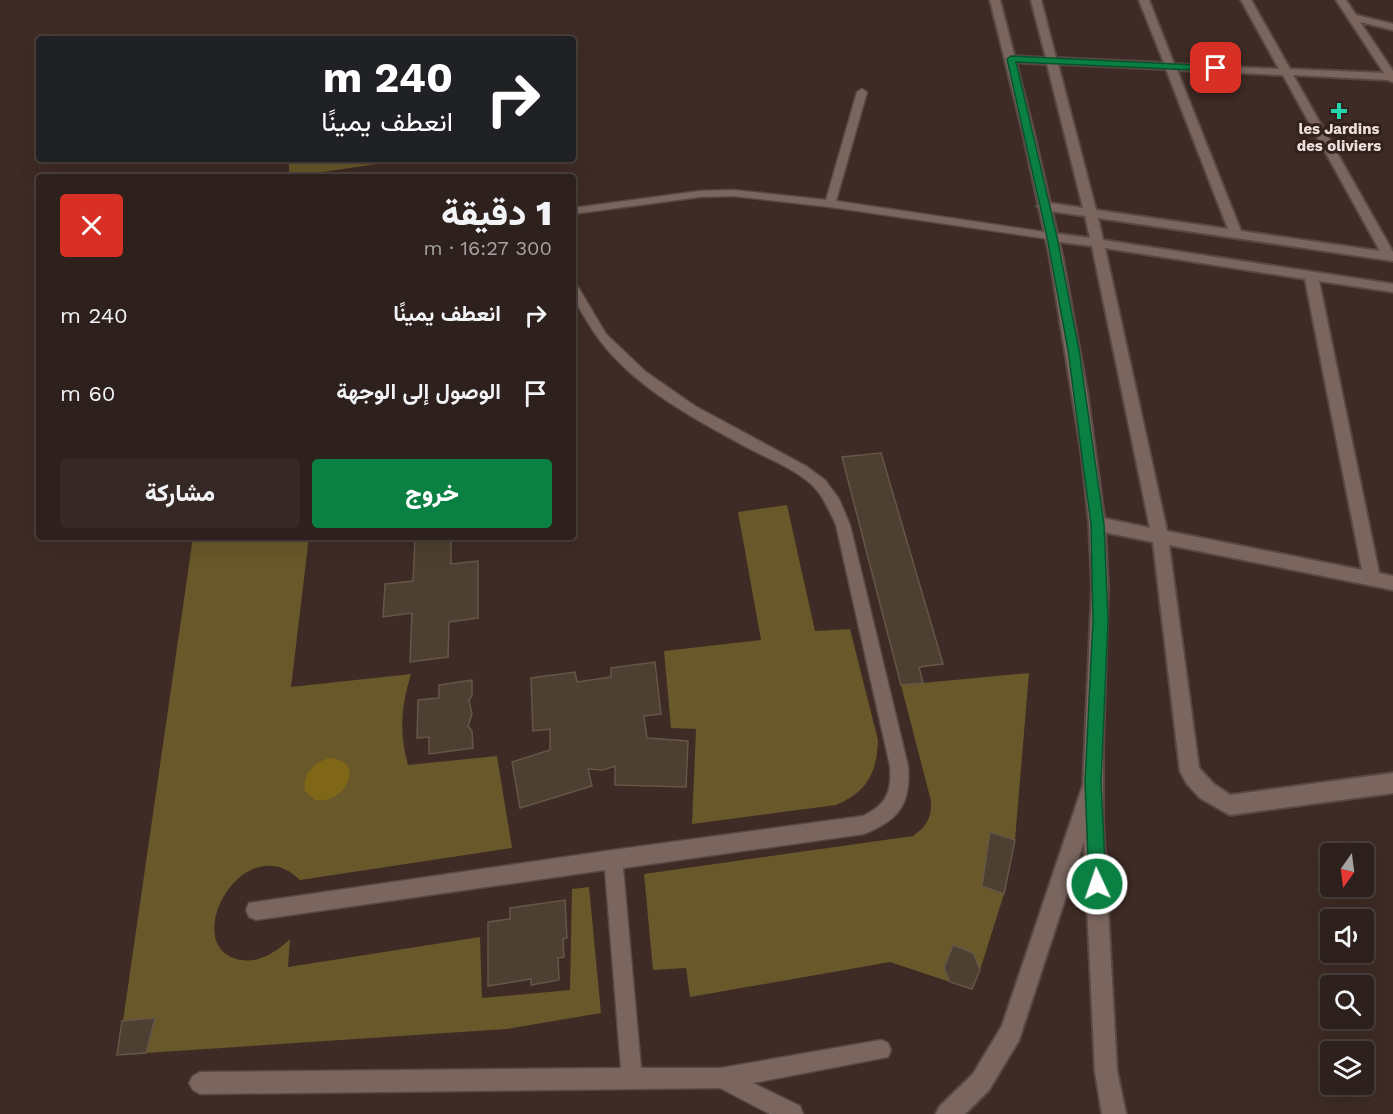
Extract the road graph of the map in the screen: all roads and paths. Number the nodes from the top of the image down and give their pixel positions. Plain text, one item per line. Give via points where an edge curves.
1 (995, 0) edge
2 (1036, 0) edge
3 (1144, 0) edge
4 (1246, 0) edge
5 (1341, 0) edge
6 (1352, 17) junction
7 (1393, 27) edge
8 (1011, 59) junction
9 (1050, 60) junction
10 (1170, 66) junction
11 (1285, 72) junction
12 (1393, 78) edge
13 (862, 92) dead end
14 (830, 204) junction
15 (1044, 206) junction
16 (576, 211) edge
17 (1089, 211) junction
18 (1236, 234) junction
19 (1052, 237) junction
20 (1098, 243) junction
21 (1391, 256) edge
22 (1311, 275) junction
23 (1393, 288) edge
24 (576, 293) edge
25 (1098, 524) junction
26 (1160, 536) junction
27 (1372, 578) junction
28 (1393, 583) edge
29 (1093, 782) junction
30 (1393, 783) edge
31 (613, 859) junction
32 (256, 910) dead end
33 (881, 1050) dead end
34 (721, 1077) junction
35 (632, 1080) junction
36 (200, 1083) dead end
37 (792, 1114) edge
38 (948, 1114) edge
39 (1114, 1114) edge

1 - 8 street
2 - 9 street
3 - 10 street
4 - 11 street
5 - 6 street
6 - 7 street
6 - 12 street
8 - 9 street
8 - 15 street
9 - 10 street
9 - 17 street
10 - 11 street
10 - 18 street
11 - 12 street
11 - 21 street
13 - 14 lane
14 - 16 lane via 722,193
14 - 19 lane
15 - 17 street
15 - 19 street
17 - 18 street
17 - 20 street
18 - 21 street
19 - 20 street
19 - 25 street via 1074,350
20 - 22 street
20 - 26 street
22 - 23 street
22 - 27 street
24 - 31 lane via 602,337 641,375 690,410 801,470 820,484 834,503 846,536 901,786 895,803 882,818 864,825
25 - 26 street
25 - 29 street via 1101,620
26 - 27 street
26 - 30 street via 1190,771 1200,786 1230,805
27 - 28 street
29 - 38 street via 1011,1032 981,1082
29 - 39 street via 1106,1071
31 - 32 lane
31 - 35 lane
33 - 34 lane
34 - 35 lane
34 - 37 lane
35 - 36 lane

